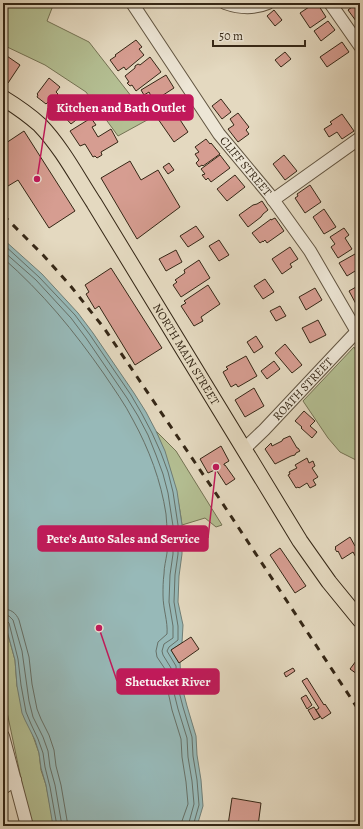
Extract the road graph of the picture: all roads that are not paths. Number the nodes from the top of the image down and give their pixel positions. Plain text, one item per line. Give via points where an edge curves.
1 (132, 3) edge
2 (225, 3) edge
3 (268, 3) edge
4 (330, 3) edge
5 (358, 39) edge
6 (3, 98) edge
7 (360, 138) edge
8 (273, 200) junction
9 (359, 332) edge
10 (244, 449) junction
11 (360, 620) edge
12 (3, 736) edge
13 (15, 780) junction
14 (3, 788) edge
15 (27, 826) edge

1 - 8 street, CLIFF STREET via 219,134
2 - 3 street via 244,7
4 - 5 street
6 - 10 main road, NORTH MAIN STREET via 34,120 50,136 64,156
7 - 8 street
8 - 9 street, CLIFF STREET via 314,256
9 - 10 street, ROATH STREET
10 - 11 main road, NORTH MAIN STREET via 308,553
12 - 13 street
13 - 14 street
13 - 15 street

